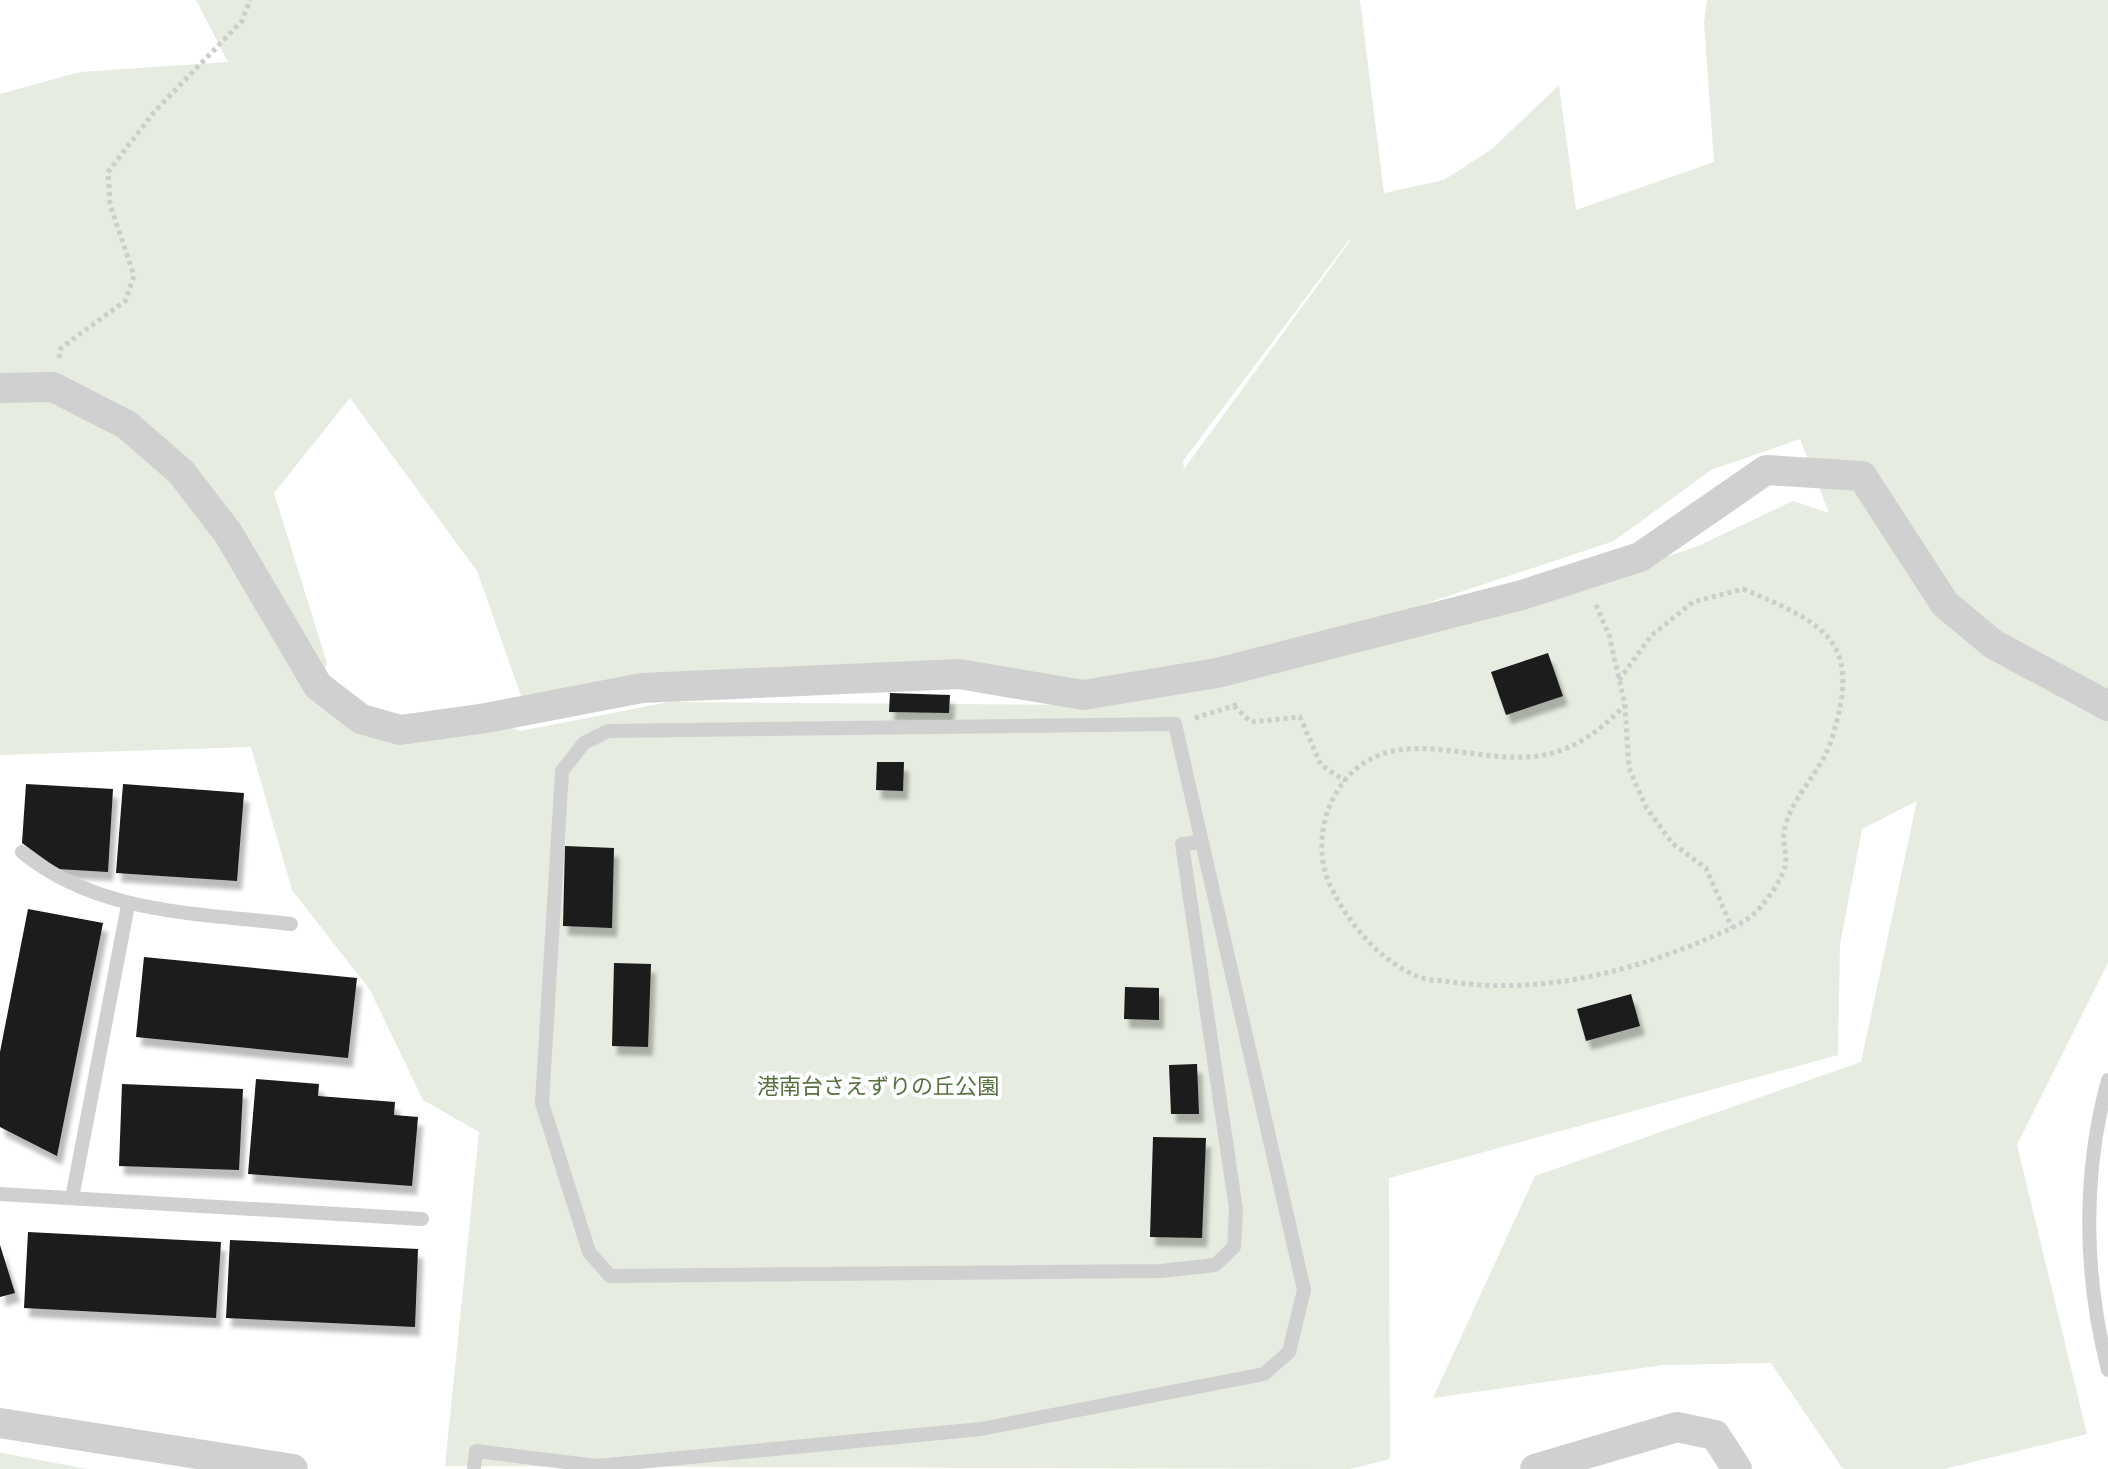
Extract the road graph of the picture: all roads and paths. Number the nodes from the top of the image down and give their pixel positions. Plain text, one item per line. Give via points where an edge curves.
1 (250, 0) edge
2 (61, 348) dead end
3 (0, 388) edge
4 (1593, 598) dead end
5 (1619, 680) junction
6 (1249, 701) dead end
7 (1625, 705) junction
8 (1234, 706) junction
9 (2108, 706) edge
10 (1175, 724) junction
11 (1345, 781) junction
12 (1202, 842) junction
13 (22, 852) dead end
14 (128, 905) junction
15 (291, 924) dead end
16 (1732, 928) junction
17 (2108, 1080) edge
18 (0, 1194) edge
19 (72, 1198) junction
20 (422, 1219) dead end
21 (2108, 1370) edge
22 (0, 1423) edge
23 (293, 1469) edge
24 (474, 1469) edge
25 (1535, 1469) edge
26 (1737, 1469) edge

1 - 2 path via 242,21 154,112 108,172 110,204 134,276 125,301
3 - 9 street via 53,387 127,425 181,472 228,533 318,686 361,719 400,730 642,688 959,674 1083,695 1243,669 1522,595 1640,557 1766,470 1862,476 1945,604 1993,644
4 - 5 path via 1609,635
5 - 7 path
5 - 16 path via 1652,635 1693,602 1743,589 1821,626 1843,664 1844,702 1827,755 1784,829 1785,868 1758,910
6 - 8 path
7 - 11 path via 1591,738 1544,755 1383,750
7 - 16 path via 1629,768 1646,807 1672,843 1706,868
8 - 10 path
8 - 11 path via 1251,722 1300,717 1321,765
10 - 12 lane
10 - 12 lane via 608,731 584,743 562,771 542,1103 589,1252 610,1276 1161,1271 1215,1265 1234,1247 1236,1209 1182,844
11 - 16 path via 1322,826 1322,868 1345,916 1376,949 1419,977 1496,988 1557,983 1614,971
12 - 24 lane via 1304,1290 1289,1352 1264,1374 981,1429 597,1466 476,1451
13 - 14 lane via 50,875
14 - 15 lane
14 - 19 lane
17 - 21 lane via 2092,1161 2088,1256
18 - 19 lane
19 - 20 lane
22 - 23 street
25 - 26 street via 1677,1427 1715,1435

